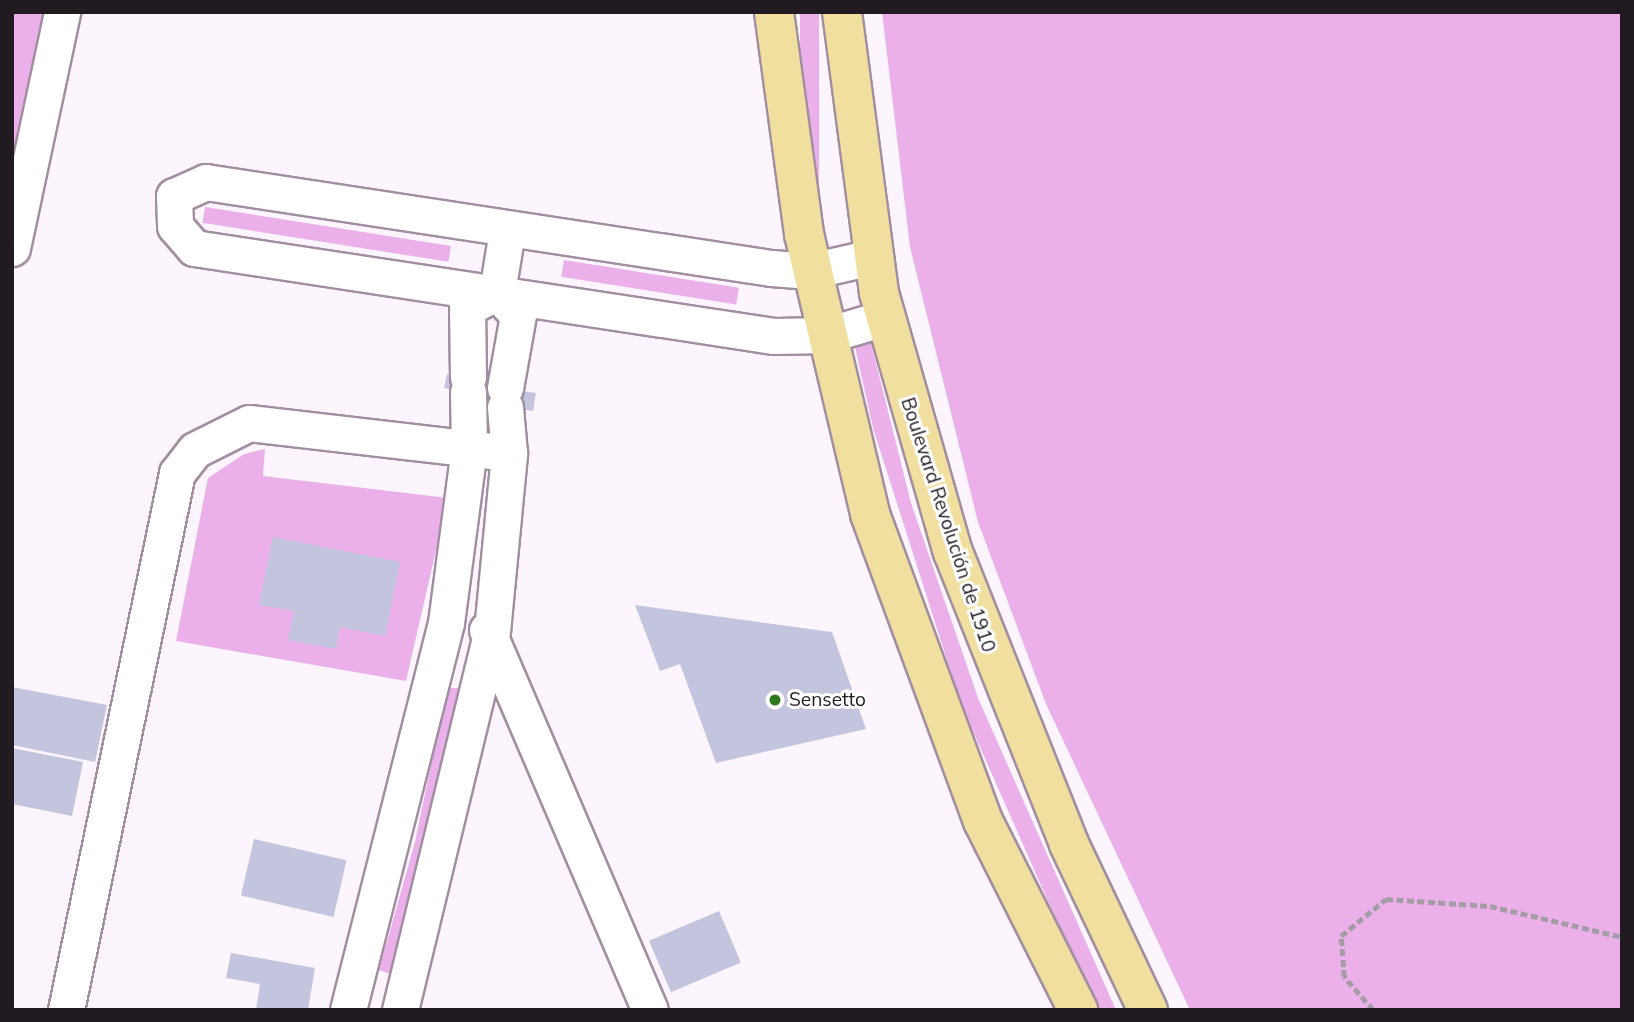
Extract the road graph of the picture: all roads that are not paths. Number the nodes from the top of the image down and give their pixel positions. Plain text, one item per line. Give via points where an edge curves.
1 (62, 12) edge
2 (774, 12) edge
3 (842, 12) edge
4 (508, 230) junction
5 (12, 248) edge
6 (872, 257) junction
7 (811, 271) junction
8 (497, 292) junction
9 (884, 318) junction
10 (827, 335) junction
11 (469, 449) junction
12 (509, 453) junction
13 (446, 623) junction
14 (492, 631) junction
15 (357, 1008) edge
16 (66, 1010) edge
17 (400, 1010) edge
18 (650, 1010) edge
19 (1078, 1010) edge
20 (1148, 1010) edge

1 - 5 street
2 - 7 main road
3 - 6 main road, Boulevard Revolución de 1910
4 - 7 street
4 - 8 street
4 - 8 street via 206,182 174,196 175,226 194,248
6 - 7 street
6 - 9 main road, Boulevard Revolución de 1910
7 - 10 main road
8 - 10 street via 774,336
8 - 11 street via 467,308
8 - 12 street via 518,315 505,397
9 - 10 street
9 - 20 main road, Boulevard Revolución de 1910 via 985,647
10 - 19 main road via 870,514 915,650 983,821
11 - 12 street
11 - 13 street
11 - 16 street via 249,422 218,433 177,474
12 - 14 street
13 - 14 street
13 - 15 street
14 - 17 street
14 - 18 street

